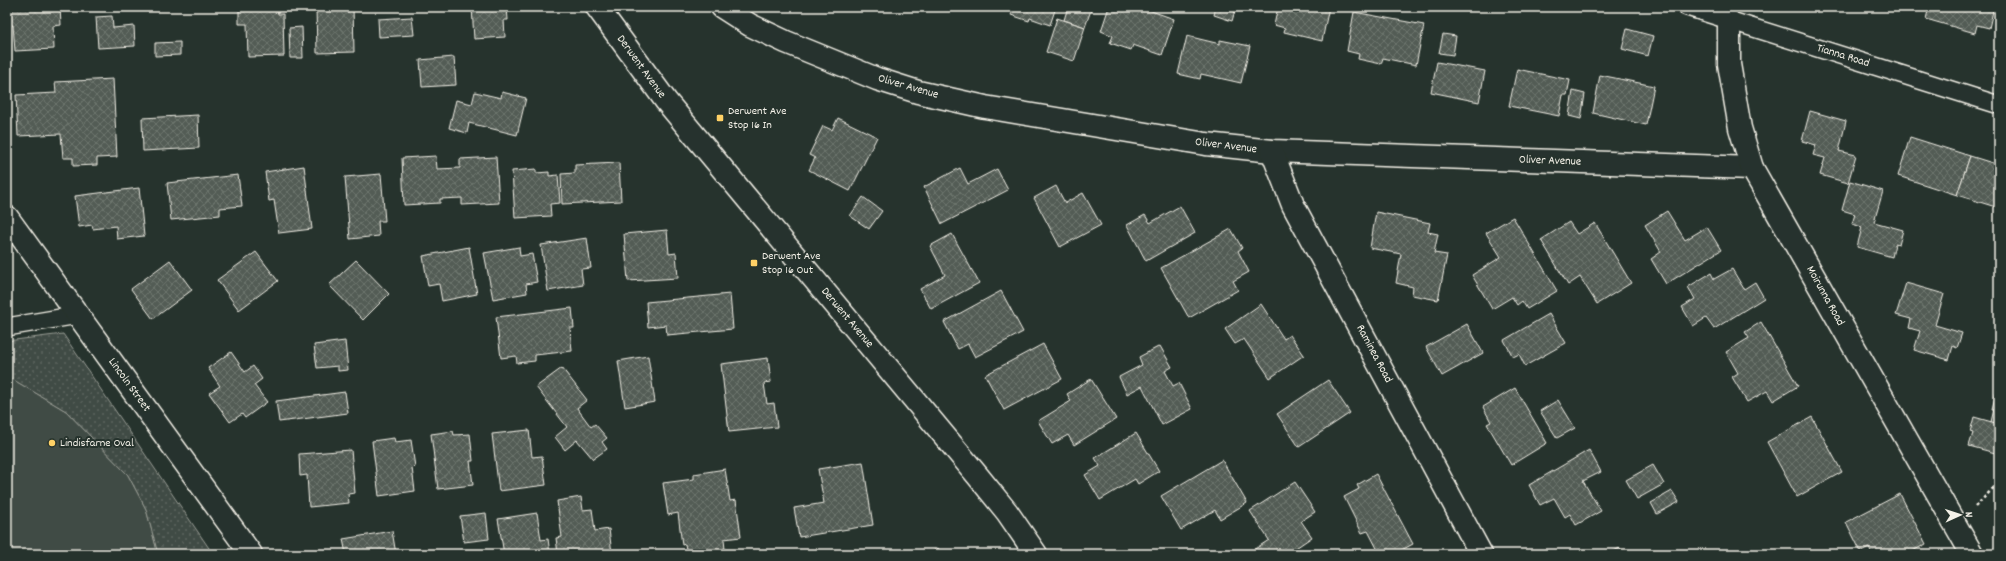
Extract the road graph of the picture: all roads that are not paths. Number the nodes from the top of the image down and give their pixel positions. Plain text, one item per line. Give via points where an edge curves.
1 (597, 7) edge
2 (722, 7) edge
3 (1687, 7) edge
4 (1729, 21) junction
5 (1999, 105) edge
6 (1272, 151) junction
7 (1752, 168) junction
8 (7, 217) edge
9 (78, 315) junction
10 (7, 327) edge
11 (1962, 545) edge
12 (251, 554) edge
13 (1036, 554) edge
14 (1481, 554) edge

1 - 13 street, Derwent Avenue via 666,101 977,475
2 - 6 street, Oliver Avenue via 750,25 786,42 918,92 985,107 1206,144
3 - 4 lane, Tianna Road
4 - 5 lane, Tianna Road
4 - 7 street, Moirunna Road via 1729,64 1740,128
6 - 7 street, Oliver Avenue
6 - 14 street, Raminea Road via 1293,205
7 - 11 street, Moirunna Road
8 - 9 street, Lincoln Street
9 - 10 lane
9 - 12 street, Lincoln Street

